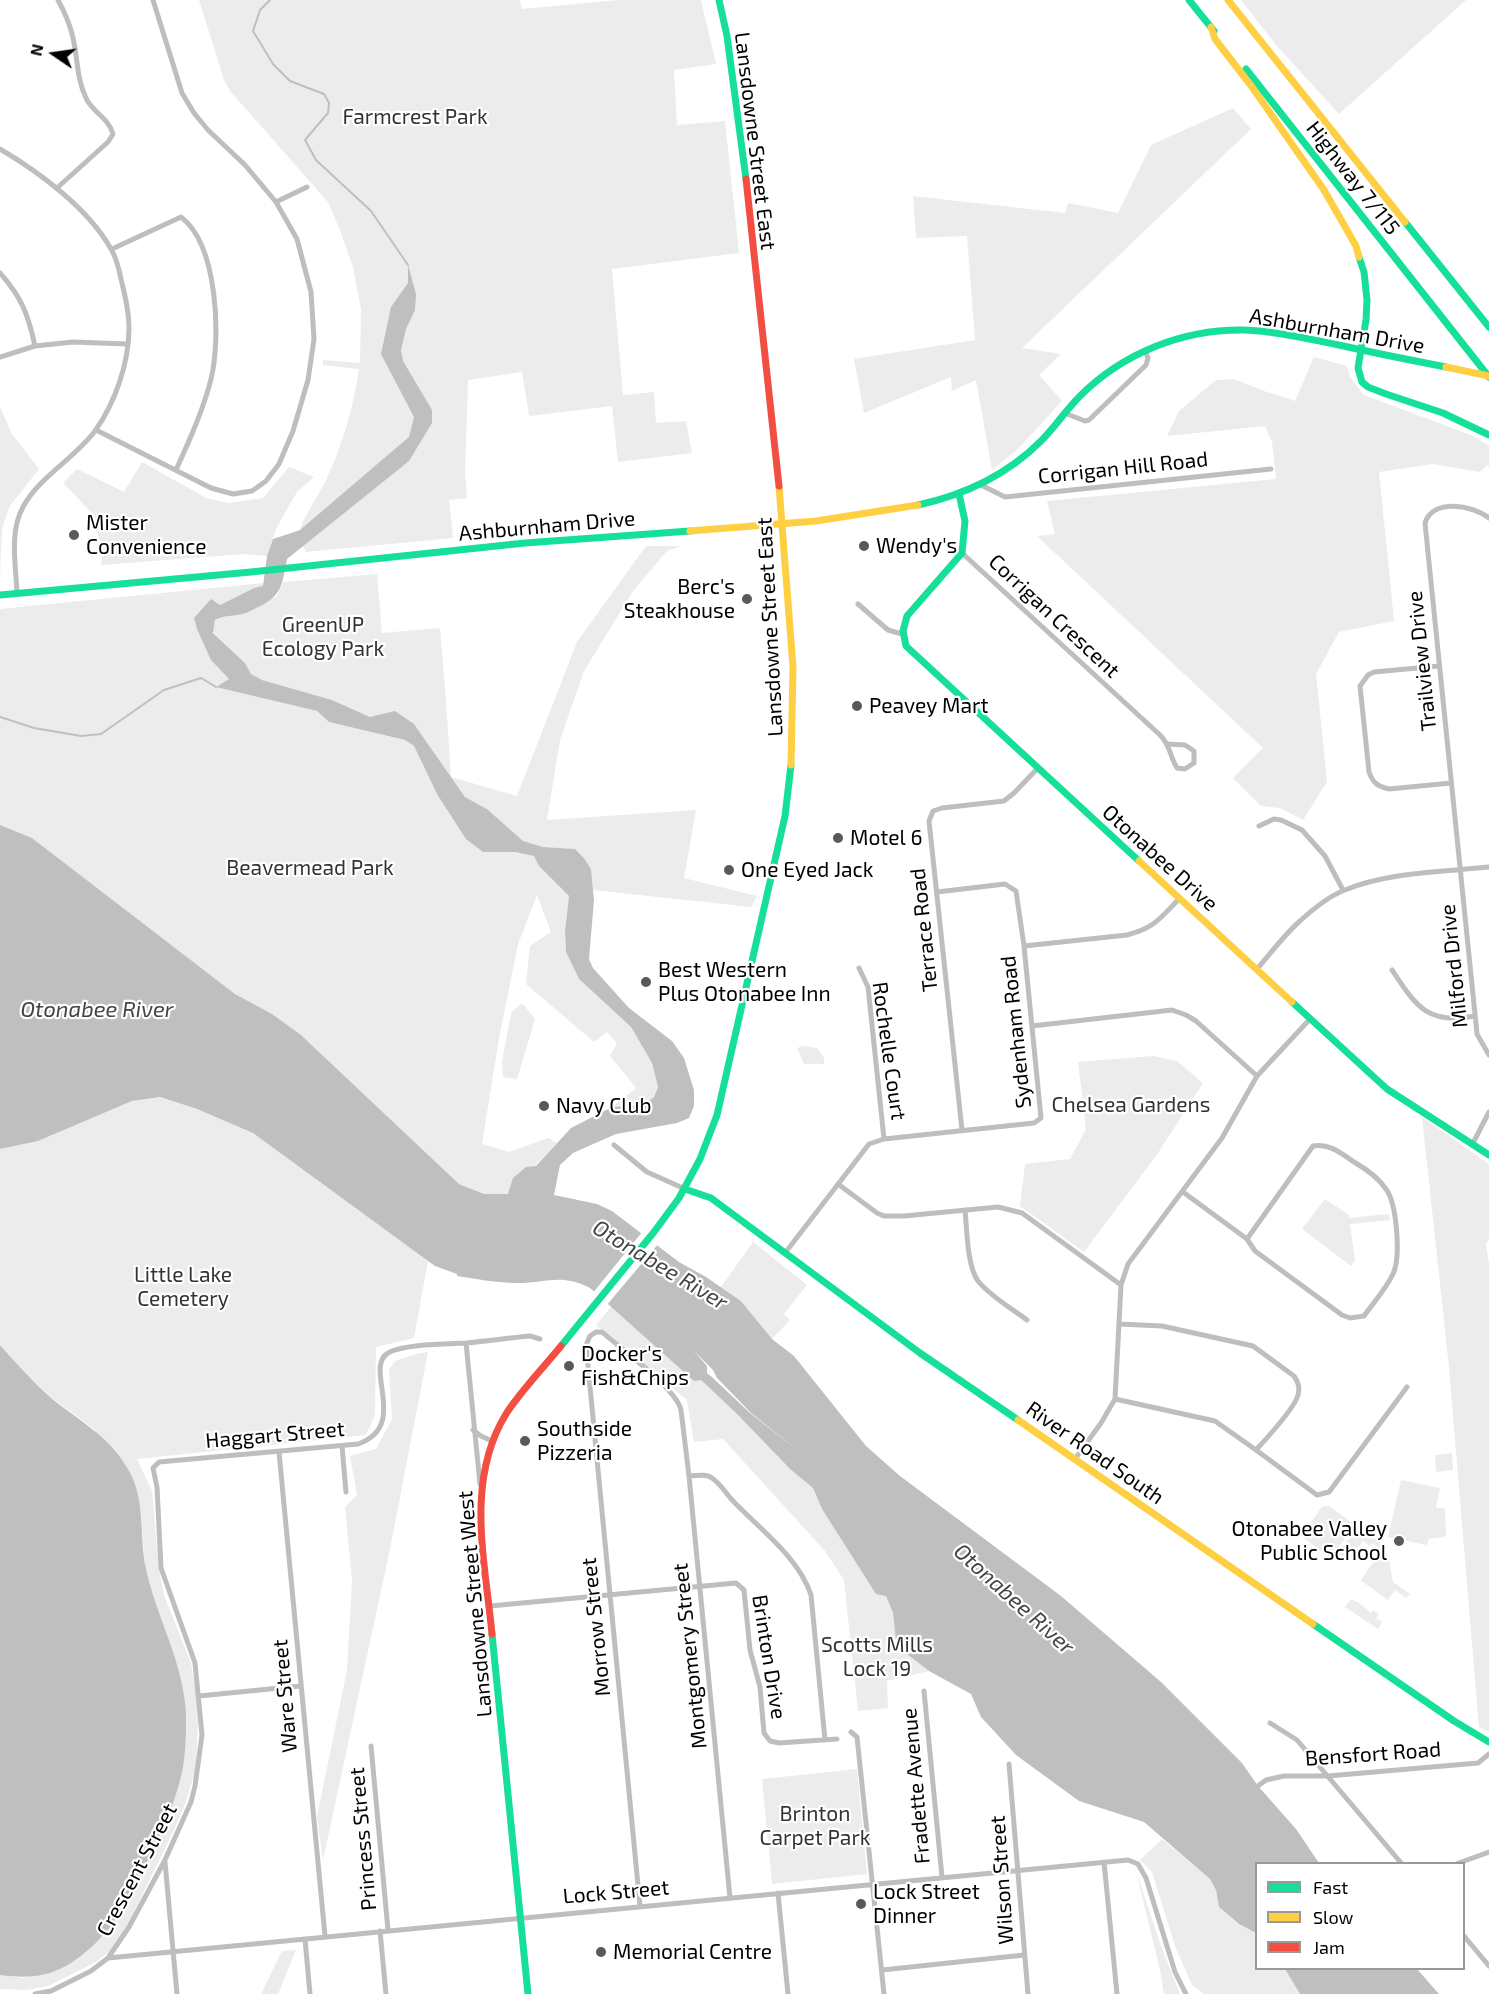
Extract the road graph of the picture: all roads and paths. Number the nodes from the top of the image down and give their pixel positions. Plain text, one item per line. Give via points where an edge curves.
1 (58, 0) edge
2 (153, 0) edge
3 (719, 0) edge
4 (1189, 0) edge
5 (1228, 0) edge
6 (1255, 85) junction
7 (0, 149) edge
8 (307, 187) dead end
9 (57, 188) junction
10 (276, 202) junction
11 (111, 249) junction
12 (0, 273) edge
13 (1489, 327) edge
14 (127, 344) junction
15 (35, 346) junction
16 (1360, 350) junction
17 (1145, 351) junction
18 (0, 357) edge
19 (1489, 377) edge
20 (1066, 414) junction
21 (96, 430) junction
22 (1489, 435) edge
23 (1271, 469) dead end
24 (176, 470) junction
25 (981, 485) junction
26 (958, 494) junction
27 (1489, 518) edge
28 (782, 525) junction
29 (962, 553) junction
30 (16, 593) junction
31 (0, 595) edge
32 (858, 604) dead end
33 (902, 634) junction
34 (1439, 666) junction
35 (1168, 744) junction
36 (1038, 768) junction
37 (1451, 783) junction
38 (1259, 826) dead end
39 (1489, 867) edge
40 (1461, 870) junction
41 (1343, 891) junction
42 (937, 892) junction
43 (1180, 898) junction
44 (1024, 946) junction
45 (859, 968) dead end
46 (1257, 969) junction
47 (1392, 969) dead end
48 (1475, 1016) junction
49 (1310, 1019) junction
50 (1032, 1026) junction
51 (1489, 1055) edge
52 (1257, 1077) junction
53 (1489, 1112) edge
54 (962, 1130) junction
55 (884, 1139) junction
56 (614, 1145) dead end
57 (1472, 1145) junction
58 (1489, 1155) edge
59 (838, 1184) junction
60 (685, 1189) junction
61 (1183, 1192) junction
62 (965, 1210) junction
63 (654, 1232) joint
64 (1247, 1239) junction
65 (785, 1253) junction
66 (1121, 1285) junction
67 (1027, 1320) dead end
68 (1119, 1324) junction
69 (540, 1339) dead end
70 (466, 1343) junction
71 (586, 1345) joint
72 (1407, 1387) dead end
73 (1115, 1399) junction
74 (473, 1430) junction
75 (492, 1441) junction
76 (342, 1446) junction
77 (1256, 1450) junction
78 (279, 1452) junction
79 (1075, 1459) junction
80 (153, 1468) joint
81 (689, 1476) junction
82 (480, 1487) junction
83 (346, 1492) dead end
84 (700, 1585) junction
85 (609, 1594) junction
86 (490, 1606) junction
87 (300, 1686) junction
88 (924, 1691) dead end
89 (199, 1696) junction
90 (1270, 1724) dead end
91 (851, 1731) dead end
92 (837, 1739) dead end
93 (825, 1740) junction
94 (1489, 1742) edge
95 (371, 1746) dead end
96 (1489, 1754) edge
97 (1009, 1764) dead end
98 (1328, 1776) junction
99 (1258, 1786) dead end
100 (1489, 1852) edge
101 (165, 1860) junction
102 (1104, 1862) junction
103 (1401, 1862) edge
104 (1459, 1862) edge
105 (1017, 1870) junction
106 (942, 1877) junction
107 (873, 1884) junction
108 (778, 1893) junction
109 (730, 1898) junction
110 (640, 1906) junction
111 (521, 1917) junction
112 (388, 1930) junction
113 (380, 1931) junction
114 (325, 1936) junction
115 (1465, 1937) edge
116 (305, 1939) junction
117 (173, 1951) junction
118 (1024, 1955) junction
119 (108, 1958) junction
120 (1489, 1966) edge
121 (882, 1970) junction
122 (35, 1994) edge
123 (177, 1994) edge
124 (310, 1994) edge
125 (386, 1994) edge
126 (528, 1994) edge
127 (788, 1994) edge
128 (884, 1994) edge
129 (1028, 1994) edge
130 (1117, 1994) edge
131 (1186, 1994) edge

1 - 9 street via 73,36 80,84 87,101 111,126 113,134
2 - 10 street via 182,93 194,113
3 - 28 main road, Lansdowne Street East via 739,119
4 - 6 main road, Highway 7/115
5 - 13 main road, Highway 7/115
6 - 16 main road via 1356,246 1365,272 1367,300
6 - 19 main road, Highway 7/115
7 - 9 street
8 - 10 street
9 - 11 street via 92,222
10 - 24 street via 297,239 311,292 314,339 308,380 293,431 279,464 266,482 252,491 233,494
11 - 14 street via 126,299
11 - 24 street via 181,217 190,223 204,249 217,323 211,378 195,429
12 - 15 street via 28,315
14 - 15 street via 73,342
14 - 21 street via 116,391
15 - 18 street
16 - 17 main road, Ashburnham Drive via 1245,330 1209,331
16 - 19 main road, Ashburnham Drive, bridge
16 - 22 main road via 1358,368 1364,385 1443,413
17 - 20 main road, Ashburnham Drive via 1107,372
17 - 20 street via 1146,365 1089,420
20 - 25 main road, Ashburnham Drive via 1035,448
21 - 24 street
21 - 30 street via 35,490 23,508 16,528
23 - 25 street, Corrigan Hill Road via 1005,497
25 - 26 main road, Ashburnham Drive
26 - 28 main road, Ashburnham Drive via 922,504
26 - 29 main road, Corrigan Crescent via 965,521
27 - 34 street, Trailview Drive via 1483,513 1449,506 1434,509 1427,516
28 - 30 main road, Ashburnham Drive via 604,536
28 - 60 main road, Lansdowne Street East via 793,667 790,782 717,1115
29 - 33 main road via 907,616
29 - 35 street, Corrigan Crescent
30 - 31 main road, Ashburnham Drive
32 - 33 street via 888,630
33 - 36 main road, Otonabee Drive via 906,646
34 - 37 street, Trailview Drive
34 - 37 street via 1374,672 1360,686 1372,782 1389,789
35 - 35 street, Corrigan Crescent via 1185,745 1194,751 1194,763 1185,769 1176,768
36 - 42 street, Terrace Road via 1004,801 933,811 929,821
36 - 43 main road, Otonabee Drive
37 - 40 street, Trailview Drive
38 - 41 street via 1274,819 1302,830 1325,856
39 - 40 street
40 - 41 street via 1372,880
40 - 48 street, Milford Drive
41 - 46 street via 1299,922
42 - 44 street, Sydenham Road via 1005,884 1016,891
42 - 54 street, Terrace Road
43 - 44 street via 1154,925 1140,932
43 - 46 main road, Otonabee Drive
44 - 50 street, Sydenham Road
45 - 55 street, Rochelle Court via 868,987
46 - 49 main road, Otonabee Drive
47 - 48 street via 1420,1008 1428,1013 1450,1018
48 - 51 street, Milford Drive via 1477,1034
49 - 52 street
49 - 57 main road, Otonabee Drive via 1387,1089
50 - 52 street via 1172,1010 1196,1021
50 - 54 street, Sydenham Road via 1041,1118 1034,1124
52 - 61 street via 1222,1138
53 - 57 street
54 - 55 street, Sydenham Road
55 - 59 street, Sydenham Road via 869,1144
56 - 60 street via 646,1172
57 - 58 main road, Otonabee Drive
59 - 62 street via 884,1216
59 - 65 street, Sydenham Road
60 - 63 main road, Lansdowne Street East
60 - 65 main road, River Road South via 711,1198
61 - 64 street
61 - 66 street via 1128,1264
62 - 66 street via 998,1207 1022,1213
62 - 67 street via 976,1279
63 - 75 main road, Lansdowne Street West via 507,1413
64 - 64 street via 1255,1251 1350,1318 1364,1316 1393,1274 1398,1256 1392,1199 1385,1186 1370,1172 1322,1144 1312,1146
65 - 79 main road, River Road South via 920,1353
66 - 68 street
68 - 73 street
68 - 77 street via 1162,1326 1253,1346 1294,1376 1299,1383 1298,1396
69 - 70 street, Haggart Street via 530,1336
70 - 74 street
70 - 76 street, Haggart Street via 397,1349 384,1356 381,1426 365,1442
71 - 81 street, Montgomery Street via 590,1336 602,1332 679,1403
71 - 85 street, Morrow Street
72 - 77 street via 1329,1492 1317,1495
73 - 77 street via 1215,1421
73 - 79 street
74 - 75 street
74 - 82 street
75 - 82 main road, Lansdowne Street West
76 - 78 street, Haggart Street
76 - 83 street
78 - 80 street, Haggart Street via 159,1462
78 - 87 street, Ware Street
79 - 94 main road, River Road South
80 - 89 street, Crescent Street via 161,1568 195,1663
81 - 84 street, Montgomery Street
81 - 93 street via 713,1478 789,1558 807,1583
82 - 86 main road, Lansdowne Street West
84 - 85 street
84 - 93 street, Brinton Drive via 736,1583 744,1590 764,1733 770,1741
84 - 109 street, Montgomery Street
85 - 86 street
85 - 110 street, Morrow Street
86 - 111 main road, Lansdowne Street West
87 - 89 street
87 - 114 street, Ware Street
88 - 106 street, Fradette Avenue
89 - 101 street, Crescent Street via 202,1735 195,1786
90 - 98 street via 1298,1740
91 - 107 street via 857,1737
92 - 93 street, Brinton Drive
95 - 112 street, Princess Street
96 - 98 street, Bensfort Road via 1478,1763
97 - 105 street, Wilson Street
98 - 99 street, Bensfort Road via 1284,1776
98 - 103 street
100 - 104 street
101 - 117 street
101 - 119 street, Crescent Street via 129,1928
102 - 105 street, Lock Street
102 - 130 street
102 - 131 street, Lock Street via 1128,1860 1138,1864
105 - 106 street, Lock Street
105 - 118 street, Wilson Street
106 - 107 street, Lock Street
107 - 108 street, Lock Street
107 - 121 street
108 - 109 street, Lock Street
108 - 127 street
109 - 110 street, Lock Street
110 - 111 street, Lock Street
111 - 112 street, Lock Street
111 - 126 main road, Lansdowne Street West
112 - 113 street, Lock Street
113 - 114 street, Lock Street
113 - 125 street, Princess Street
114 - 116 street, Lock Street
115 - 120 street
116 - 117 street, Lock Street
116 - 124 street
117 - 119 street, Lock Street
117 - 123 street
118 - 121 street
118 - 129 street, Wilson Street
119 - 122 street, Crescent Street via 51,1991
121 - 128 street

